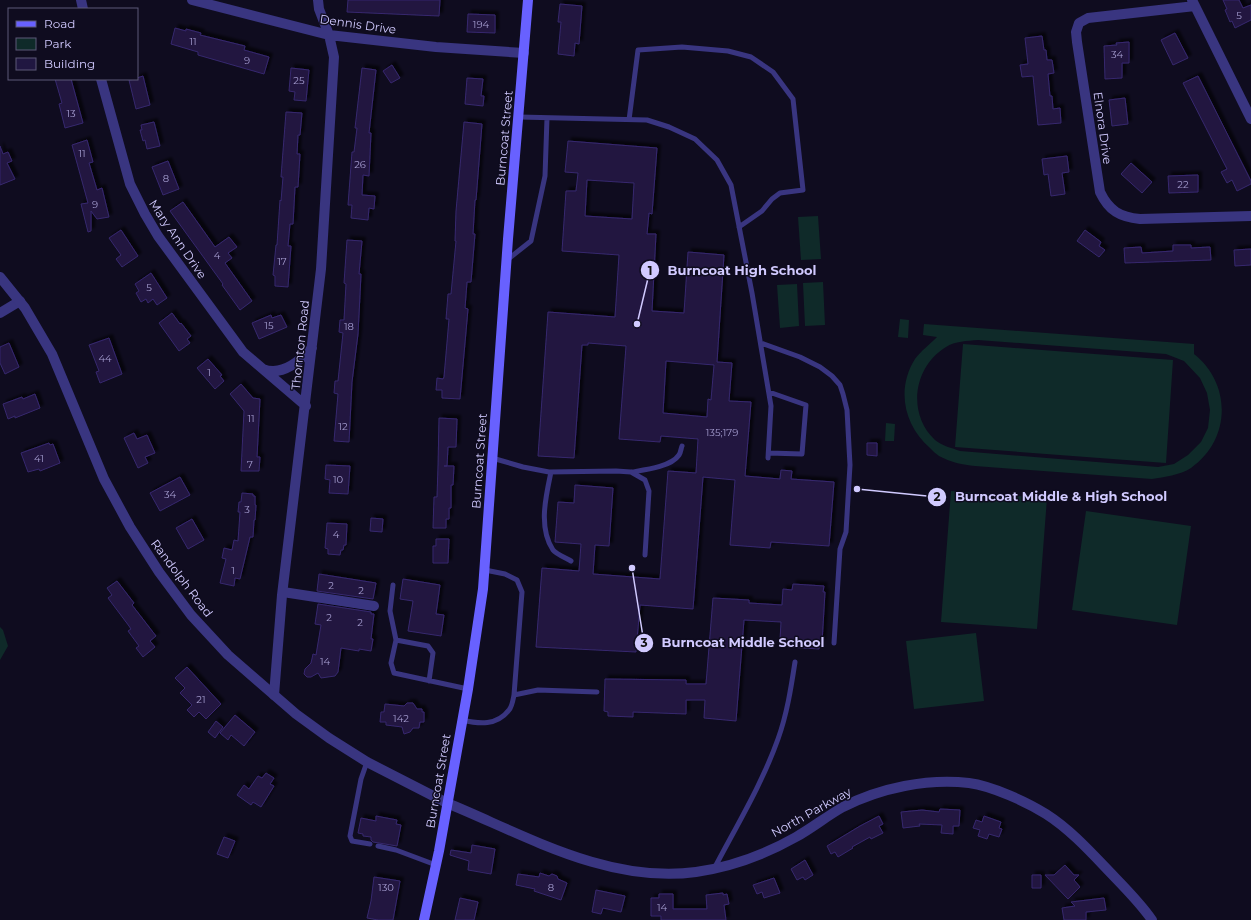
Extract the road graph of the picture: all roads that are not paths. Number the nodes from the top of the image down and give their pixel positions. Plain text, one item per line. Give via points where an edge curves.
1 (192, 0) edge
2 (318, 0) edge
3 (528, 0) edge
4 (1193, 3) edge
5 (328, 35) junction
6 (524, 53) junction
7 (101, 80) edge
8 (518, 117) junction
9 (547, 118) junction
10 (1251, 119) edge
11 (629, 120) junction
12 (1251, 216) edge
13 (739, 227) junction
14 (506, 260) junction
15 (0, 277) edge
16 (20, 301) junction
17 (0, 314) edge
18 (760, 343) junction
19 (312, 348) junction
20 (263, 370) junction
21 (769, 392) junction
22 (306, 406) junction
23 (682, 446) dead end
24 (492, 458) junction
25 (551, 472) junction
26 (631, 472) junction
27 (645, 555) dead end
28 (571, 561) dead end
29 (485, 570) junction
30 (393, 585) dead end
31 (283, 592) junction
32 (374, 606) dead end
33 (396, 640) junction
34 (834, 643) dead end
35 (796, 662) dead end
36 (429, 681) junction
37 (468, 689) junction
38 (597, 692) dead end
39 (274, 695) junction
40 (514, 695) junction
41 (462, 720) junction
42 (367, 762) junction
43 (447, 803) junction
44 (370, 844) dead end
45 (378, 846) dead end
46 (436, 865) junction
47 (714, 868) junction
48 (424, 920) edge
49 (1152, 920) edge

1 - 5 street, Dennis Drive
2 - 5 street, Thornton Road
3 - 6 main road, Burncoat Street
4 - 10 street, Elnora Drive
4 - 12 street, Elnora Drive via 1088,18 1079,23 1076,32 1077,42 1100,192 1105,203 1127,218
5 - 6 street, Dennis Drive via 436,47
5 - 19 street, Thornton Road via 334,57 321,269
6 - 8 main road, Burncoat Street
7 - 20 street, Mary Ann Drive via 130,184 144,214 230,337
8 - 9 lane
8 - 14 main road, Burncoat Street
9 - 11 lane
9 - 14 lane via 545,176 531,241
11 - 13 lane via 646,120 669,127 695,139 717,160 731,185
11 - 13 lane via 638,50 682,47 728,51 751,57 774,72 793,98 803,190 780,193 762,211
13 - 18 lane
14 - 24 main road, Burncoat Street
15 - 16 street, Randolph Road
16 - 17 street
16 - 39 street, Randolph Road via 52,354 104,479 144,550 175,594 210,636
18 - 21 lane
18 - 34 lane via 800,357 832,376 840,385 847,410 850,465 846,532 840,550
19 - 20 street via 292,367 268,372
19 - 22 street, Thornton Road
20 - 22 street, Mary Ann Drive
21 - 21 lane via 769,456 802,454 806,405
22 - 31 street, Thornton Road
23 - 26 lane via 679,455 673,460 654,469
24 - 25 lane
24 - 29 main road, Burncoat Street
25 - 26 lane
25 - 28 lane via 544,510 545,530 553,551
26 - 27 lane via 645,480 649,491
29 - 37 main road, Burncoat Street
29 - 40 lane via 505,574 517,580 522,592
30 - 33 lane via 390,611
31 - 32 street
31 - 39 street, Thornton Road
33 - 36 lane via 428,646 433,653
33 - 36 lane via 391,663 394,673
35 - 47 lane via 789,702 778,739 761,778
36 - 37 lane
37 - 41 main road, Burncoat Street
38 - 40 lane via 538,690
39 - 42 street, Randolph Road via 310,725
40 - 41 lane via 509,710 495,722 478,724
41 - 43 main road, Burncoat Street
42 - 43 street, Randolph Road
42 - 44 lane via 360,778 350,836 352,841
43 - 46 main road, Burncoat Street
43 - 47 street, North Parkway via 561,851 606,866 632,871 672,873
45 - 46 lane
46 - 48 main road, Burncoat Street
47 - 49 street, North Parkway via 740,861 787,842 843,807 876,793 914,785 971,783 1013,797 1047,814 1090,851

